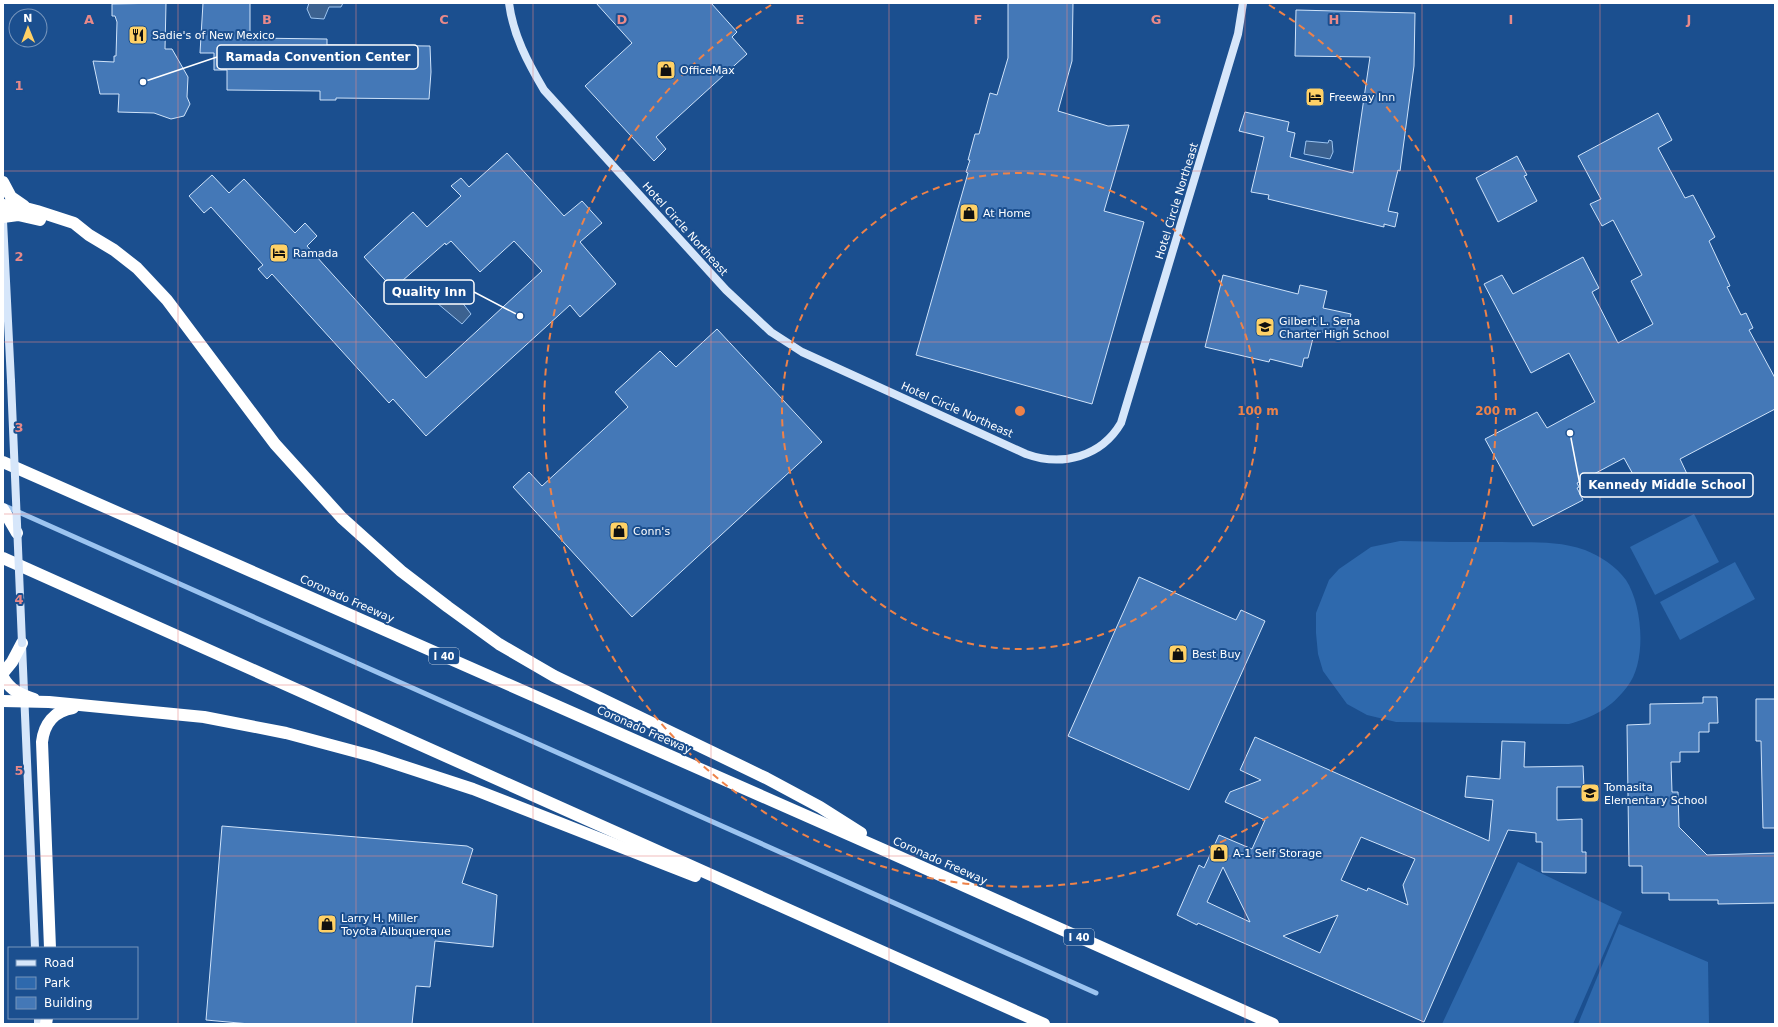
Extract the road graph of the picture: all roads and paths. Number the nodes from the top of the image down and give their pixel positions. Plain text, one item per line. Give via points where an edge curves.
1 (510, 3) edge
2 (1243, 3) edge
3 (3, 182) edge
4 (3, 205) edge
5 (26, 208) junction
6 (3, 218) edge
7 (3, 221) edge
8 (89, 235) junction
9 (3, 462) edge
10 (3, 509) edge
11 (17, 533) junction
12 (3, 558) edge
13 (22, 643) junction
14 (3, 674) edge
15 (3, 677) edge
16 (24, 699) junction
17 (3, 701) edge
18 (88, 707) junction
19 (884, 850) junction
20 (836, 930) junction
21 (35, 947) edge
22 (50, 947) edge
23 (1044, 1024) edge
24 (1273, 1024) edge

1 - 2 street, Hotel Circle Northeast via 511,19 525,58 544,90 726,290 771,332 802,352 1020,451 1036,458 1058,461 1079,457 1098,448 1112,437 1121,423 1238,34
3 - 5 highway via 11,197
4 - 5 highway
5 - 8 highway via 74,223
6 - 8 highway via 25,216
7 - 11 street, bridge
8 - 19 highway via 126,260 158,288 260,425 304,478 361,536 425,590 524,660 796,793 826,810
9 - 19 highway, Coronado Freeway / I 40
10 - 11 highway
11 - 13 street, bridge
12 - 20 highway
13 - 14 highway
13 - 16 street
15 - 16 highway
16 - 17 highway
16 - 18 highway
16 - 21 street
18 - 20 highway via 204,717 286,733 372,756 473,790
18 - 22 highway via 68,709 54,716 43,735
19 - 24 highway, Coronado Freeway / I 40
20 - 23 highway

